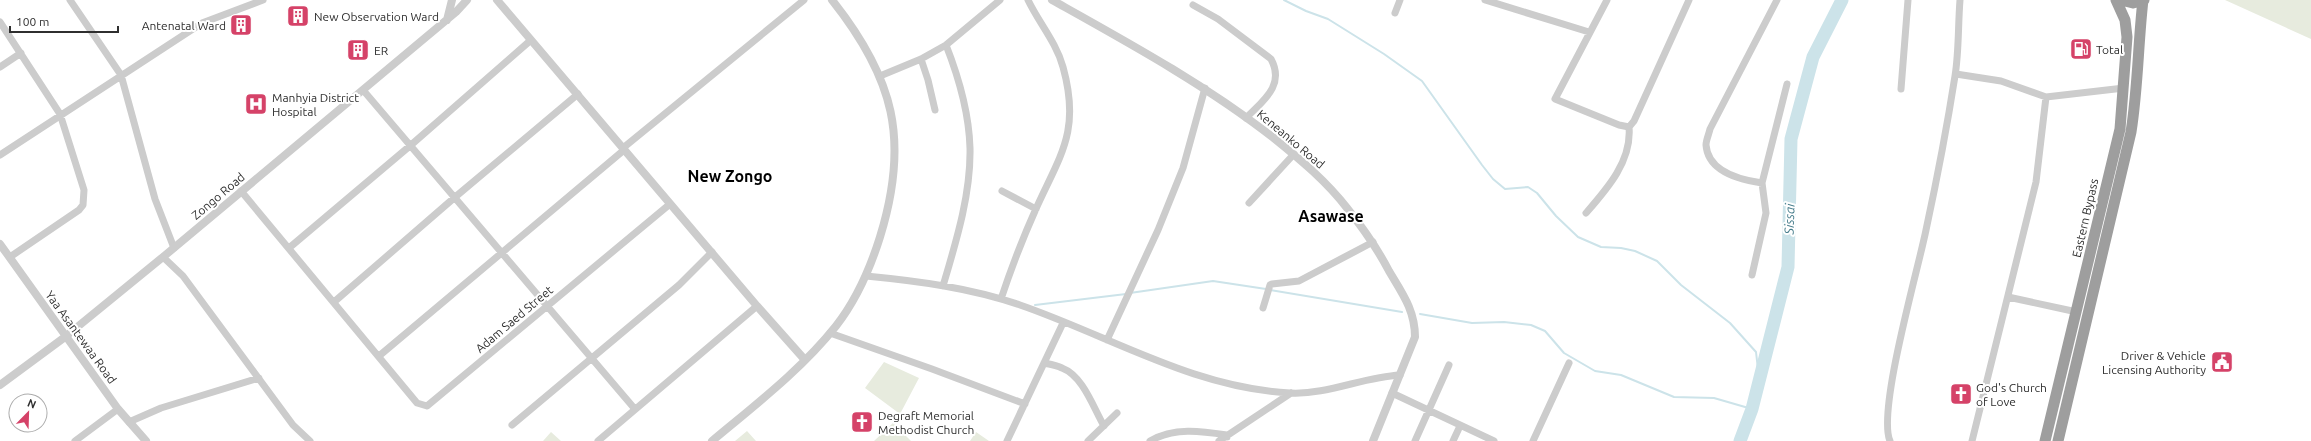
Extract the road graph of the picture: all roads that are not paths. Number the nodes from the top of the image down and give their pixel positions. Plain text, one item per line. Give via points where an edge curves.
1 (70, 0) edge
2 (263, 0) edge
3 (452, 0) edge
4 (468, 0) edge
5 (497, 0) edge
6 (804, 0) edge
7 (832, 0) edge
8 (1000, 0) edge
9 (1028, 0) edge
10 (1052, 0) edge
11 (1400, 0) edge
12 (1485, 0) edge
13 (1607, 0) edge
14 (1689, 0) edge
15 (1778, 0) edge
16 (1908, 0) edge
17 (1960, 0) edge
18 (2116, 0) edge
19 (2121, 0) edge
20 (2144, 0) edge
21 (1193, 5) dead end
22 (1396, 13) dead end
23 (446, 20) junction
24 (0, 22) edge
25 (1589, 32) junction
26 (531, 40) junction
27 (946, 45) junction
28 (21, 53) junction
29 (921, 59) junction
30 (0, 67) edge
31 (1956, 74) junction
32 (120, 75) junction
33 (880, 76) junction
34 (1787, 84) dead end
35 (1205, 88) junction
36 (2124, 88) junction
37 (1901, 89) dead end
38 (363, 90) junction
39 (578, 94) junction
40 (2046, 97) junction
41 (935, 110) dead end
42 (60, 114) junction
43 (1246, 118) junction
44 (1629, 127) junction
45 (411, 145) junction
46 (624, 149) junction
47 (1294, 154) junction
48 (0, 155) edge
49 (1762, 183) junction
50 (1002, 190) dead end
51 (241, 191) junction
52 (454, 198) junction
53 (1249, 203) dead end
54 (670, 204) junction
55 (1036, 210) junction
56 (1586, 213) dead end
57 (1373, 242) junction
58 (0, 244) edge
59 (174, 248) junction
60 (289, 248) junction
61 (712, 252) junction
62 (502, 253) junction
63 (10, 257) junction
64 (163, 257) junction
65 (1752, 275) dead end
66 (866, 276) junction
67 (943, 286) junction
68 (2008, 297) junction
69 (1001, 299) junction
70 (334, 302) junction
71 (546, 306) junction
72 (757, 306) junction
73 (1263, 308) dead end
74 (2077, 312) junction
75 (1063, 323) junction
76 (830, 333) junction
77 (65, 337) junction
78 (1107, 340) junction
79 (379, 356) junction
80 (592, 358) junction
81 (805, 360) junction
82 (1044, 363) junction
83 (1570, 363) dead end
84 (1449, 365) dead end
85 (1400, 375) junction
86 (259, 378) junction
87 (0, 385) edge
88 (1291, 393) junction
89 (1392, 393) junction
90 (1025, 404) junction
91 (634, 408) junction
92 (118, 410) junction
93 (1428, 410) junction
94 (1117, 413) dead end
95 (129, 422) junction
96 (512, 425) dead end
97 (1104, 426) junction
98 (1460, 426) junction
99 (1227, 438) edge
100 (75, 441) edge
101 (146, 441) edge
102 (310, 441) edge
103 (598, 441) edge
104 (712, 441) edge
105 (1007, 441) edge
106 (1088, 441) edge
107 (1150, 441) edge
108 (1219, 441) edge
109 (1373, 441) edge
110 (1415, 441) edge
111 (1453, 441) edge
112 (1492, 441) edge
113 (1534, 441) edge
114 (1890, 441) edge
115 (1972, 441) edge
116 (2045, 441) edge
117 (2058, 441) edge

1 - 32 street
2 - 32 street via 202,23
3 - 23 street
4 - 23 street, Zongo Road
5 - 26 street
6 - 46 street
7 - 33 street via 856,30
8 - 27 street
9 - 55 street via 1058,53 1067,87 1070,115 1070,128 1063,153
10 - 35 street, Keneanko Road
11 - 22 street
12 - 25 street
13 - 25 street
14 - 44 street
15 - 49 street via 1710,129 1706,144 1709,156 1724,172
16 - 37 street
17 - 31 street
18 - 36 highway, Eastern Bypass via 2124,20 2126,37
19 - 20 highway via 2133,3
20 - 117 highway, Eastern Bypass via 2140,23 2138,87 2131,132
21 - 43 street via 1218,19 1270,59 1275,67 1275,83 1271,94
23 - 38 street, Zongo Road
24 - 28 street
25 - 44 street via 1555,99
26 - 39 street
26 - 45 street
27 - 29 street
27 - 67 street via 962,91 970,149 966,189
28 - 30 street
28 - 42 street
29 - 33 street
29 - 41 street
31 - 40 street via 2001,81
31 - 114 street via 1928,223 1895,362 1887,433
32 - 42 street
32 - 59 street via 155,198
33 - 66 street via 889,103 895,160 885,221
34 - 49 street
35 - 43 street, Keneanko Road
35 - 78 street via 1183,168 1158,230
36 - 40 street
36 - 74 highway, Eastern Bypass via 2120,129
38 - 45 street
38 - 51 street, Zongo Road
39 - 46 street
39 - 52 street
40 - 68 street via 2036,182
42 - 48 street
42 - 63 street via 84,190 83,205 74,214
43 - 47 street, Keneanko Road
44 - 56 street via 1630,138 1618,170
45 - 52 street
45 - 60 street
46 - 54 street
46 - 62 street
47 - 53 street
47 - 57 street, Keneanko Road via 1347,206
49 - 65 street via 1766,213
50 - 55 street
51 - 59 street, Zongo Road
51 - 60 street
52 - 62 street
52 - 70 street
54 - 61 street
54 - 71 street, Adam Saed Street
55 - 69 street via 1018,249
57 - 73 street via 1299,281 1269,289
57 - 85 street, Keneanko Road via 1411,309 1415,321 1415,337
58 - 63 street, Yaa Asantewaa Road
59 - 64 street, Zongo Road
60 - 70 street
61 - 72 street
61 - 80 street via 679,285
62 - 71 street
62 - 79 street
63 - 77 street, Yaa Asantewaa Road
64 - 77 street, Zongo Road
64 - 86 street via 183,276
66 - 67 street
66 - 76 street via 852,302
67 - 69 street
68 - 74 street
68 - 115 street
69 - 75 street
70 - 79 street
71 - 79 street, Adam Saed Street via 427,406 417,403
71 - 80 street
72 - 81 street
72 - 91 street
74 - 116 highway, Eastern Bypass
75 - 78 street
75 - 82 street
76 - 81 street
76 - 90 street
77 - 87 street, Zongo Road
77 - 92 street, Yaa Asantewaa Road
78 - 88 street via 1205,377
80 - 91 street
80 - 96 street
81 - 104 street via 774,390
82 - 90 street
82 - 97 street via 1063,368 1072,374 1082,385
83 - 113 street
84 - 93 street
85 - 88 street via 1383,376 1312,392
85 - 89 street, Keneanko Road
86 - 95 street via 161,408
86 - 102 street via 293,425
88 - 99 street
89 - 93 street
89 - 109 street, Keneanko Road
90 - 105 street
91 - 103 street
92 - 95 street, Yaa Asantewaa Road
92 - 100 street
93 - 98 street
93 - 110 street
94 - 97 street
95 - 101 street, Yaa Asantewaa Road
97 - 106 street
98 - 111 street
98 - 112 street
99 - 107 street via 1200,431 1172,432
99 - 108 street

